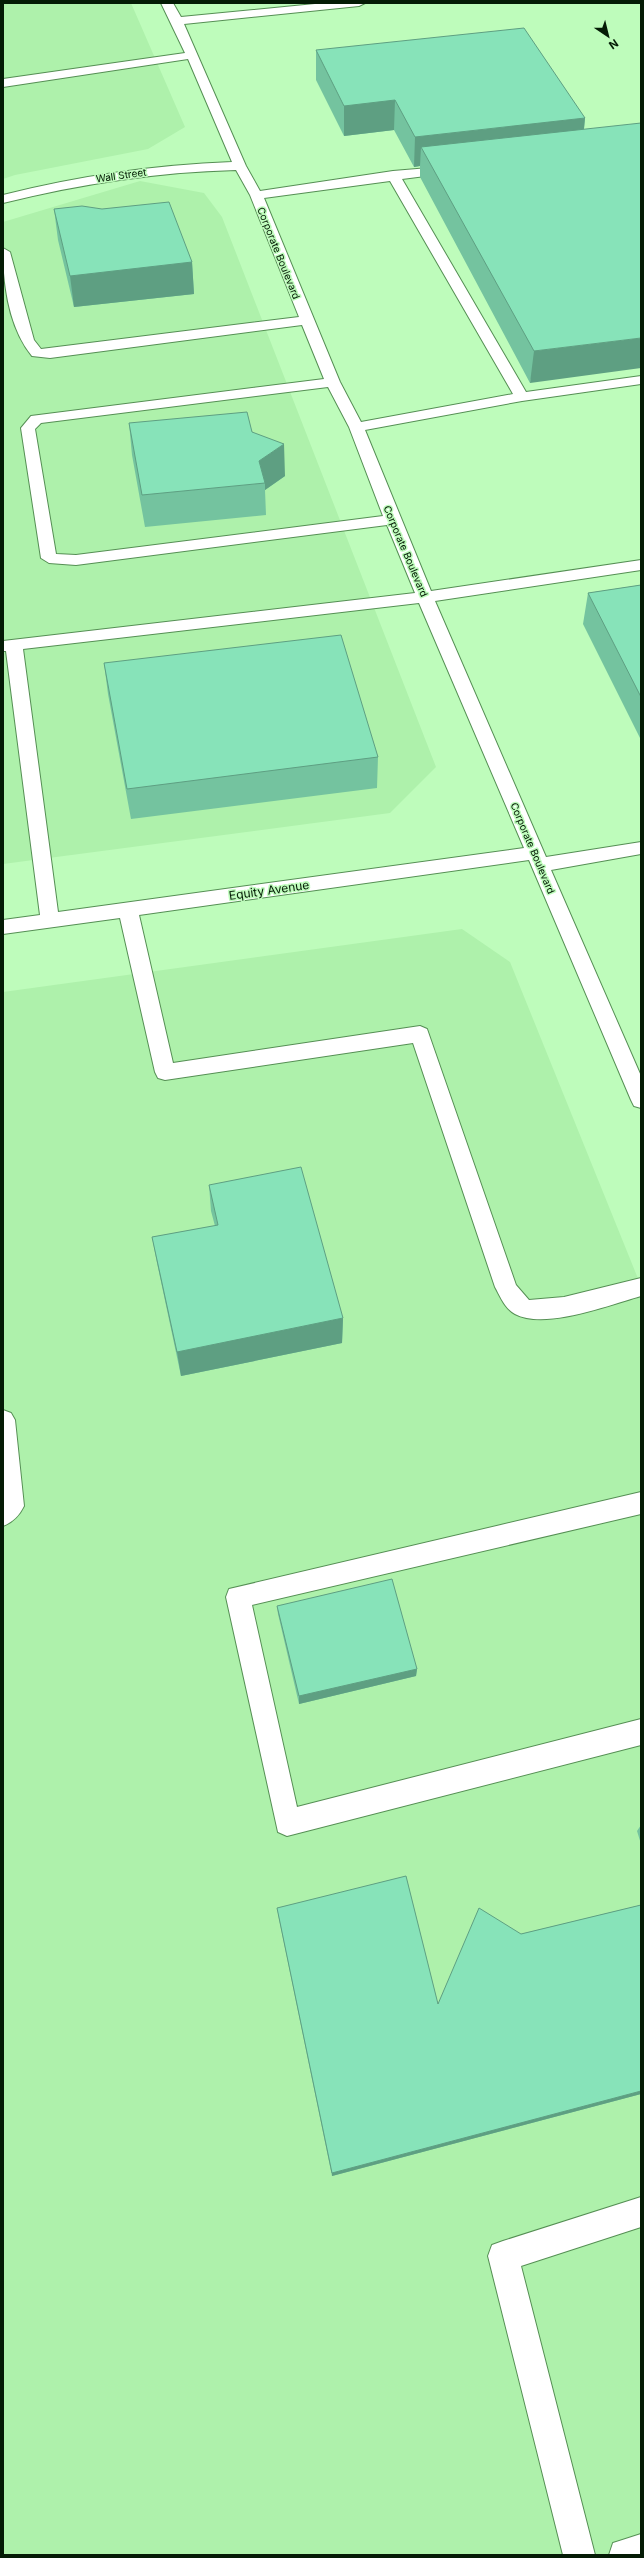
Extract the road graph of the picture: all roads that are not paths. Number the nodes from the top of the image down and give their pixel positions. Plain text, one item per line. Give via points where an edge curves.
1 (167, 3) edge
2 (359, 3) edge
3 (177, 21) junction
4 (192, 55) junction
5 (3, 83) edge
6 (240, 166) junction
7 (463, 167) edge
8 (393, 176) junction
9 (256, 195) junction
10 (3, 199) edge
11 (3, 252) edge
12 (306, 320) junction
13 (641, 380) edge
14 (333, 382) junction
15 (522, 397) junction
16 (356, 427) junction
17 (392, 520) junction
18 (641, 565) edge
19 (425, 596) junction
20 (9, 645) edge
21 (641, 848) edge
22 (538, 859) junction
23 (128, 909) junction
24 (50, 920) junction
25 (3, 927) edge
26 (641, 1100) edge
27 (641, 1287) edge
28 (3, 1420) edge
29 (641, 1503) edge
30 (3, 1515) edge
31 (641, 1732) edge
32 (641, 2212) edge
33 (641, 2550) edge
34 (579, 2555) edge
35 (625, 2555) edge

1 - 3 street, Corporate Boulevard
2 - 3 street
3 - 4 street, Corporate Boulevard
4 - 5 street
4 - 6 street, Corporate Boulevard
6 - 9 street, Corporate Boulevard
6 - 10 street, Wall Street via 151,170 98,177
7 - 8 street
8 - 9 street
8 - 15 street
9 - 12 street, Corporate Boulevard
11 - 12 street via 28,341 37,353 50,354
12 - 14 street, Corporate Boulevard
13 - 15 street
14 - 16 street, Corporate Boulevard
14 - 17 street via 36,419 28,428 49,558 76,560
15 - 16 street
16 - 17 street, Corporate Boulevard
17 - 19 street, Corporate Boulevard
18 - 19 street
19 - 20 street
19 - 22 street, Corporate Boulevard
20 - 24 street
21 - 22 street, Equity Avenue
22 - 23 street, Equity Avenue
22 - 26 street, Corporate Boulevard
23 - 24 street, Equity Avenue
23 - 27 street via 165,1072 420,1034 506,1287 514,1301 527,1310 548,1310
24 - 25 street, Equity Avenue
28 - 30 street via 12,1506
29 - 31 street via 238,1597 287,1823
32 - 34 street via 503,2256
33 - 35 street

